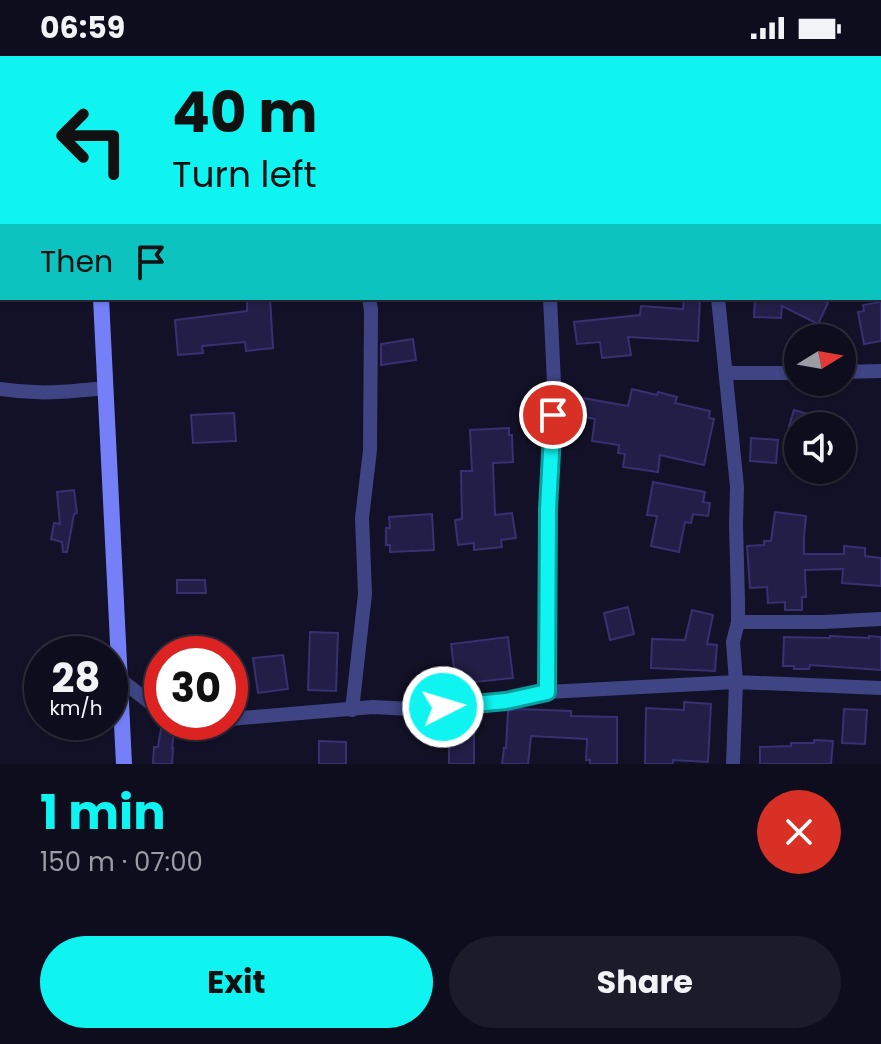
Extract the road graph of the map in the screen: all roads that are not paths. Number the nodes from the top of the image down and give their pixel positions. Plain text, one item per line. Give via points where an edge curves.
1 (101, 300) edge
2 (369, 300) edge
3 (550, 300) edge
4 (718, 300) edge
5 (881, 371) edge
6 (856, 372) edge
7 (726, 373) junction
8 (784, 373) edge
9 (104, 388) junction
10 (0, 389) edge
11 (881, 619) edge
12 (738, 622) junction
13 (118, 636) edge
14 (736, 682) junction
15 (128, 685) edge
16 (881, 688) edge
17 (547, 692) junction
18 (144, 698) edge
19 (352, 710) junction
20 (248, 718) edge
21 (123, 740) edge
22 (124, 764) edge
23 (733, 764) edge

1 - 9 main road
2 - 19 street via 370,450 362,518 365,594
3 - 17 street via 554,383
4 - 7 street
5 - 6 street
7 - 8 street
7 - 12 street via 737,487
9 - 10 street via 53,393
9 - 13 main road
11 - 12 street
12 - 14 street via 733,642
14 - 16 street
14 - 17 street
14 - 23 street
15 - 18 street
17 - 19 street via 490,702
19 - 20 street
21 - 22 main road

